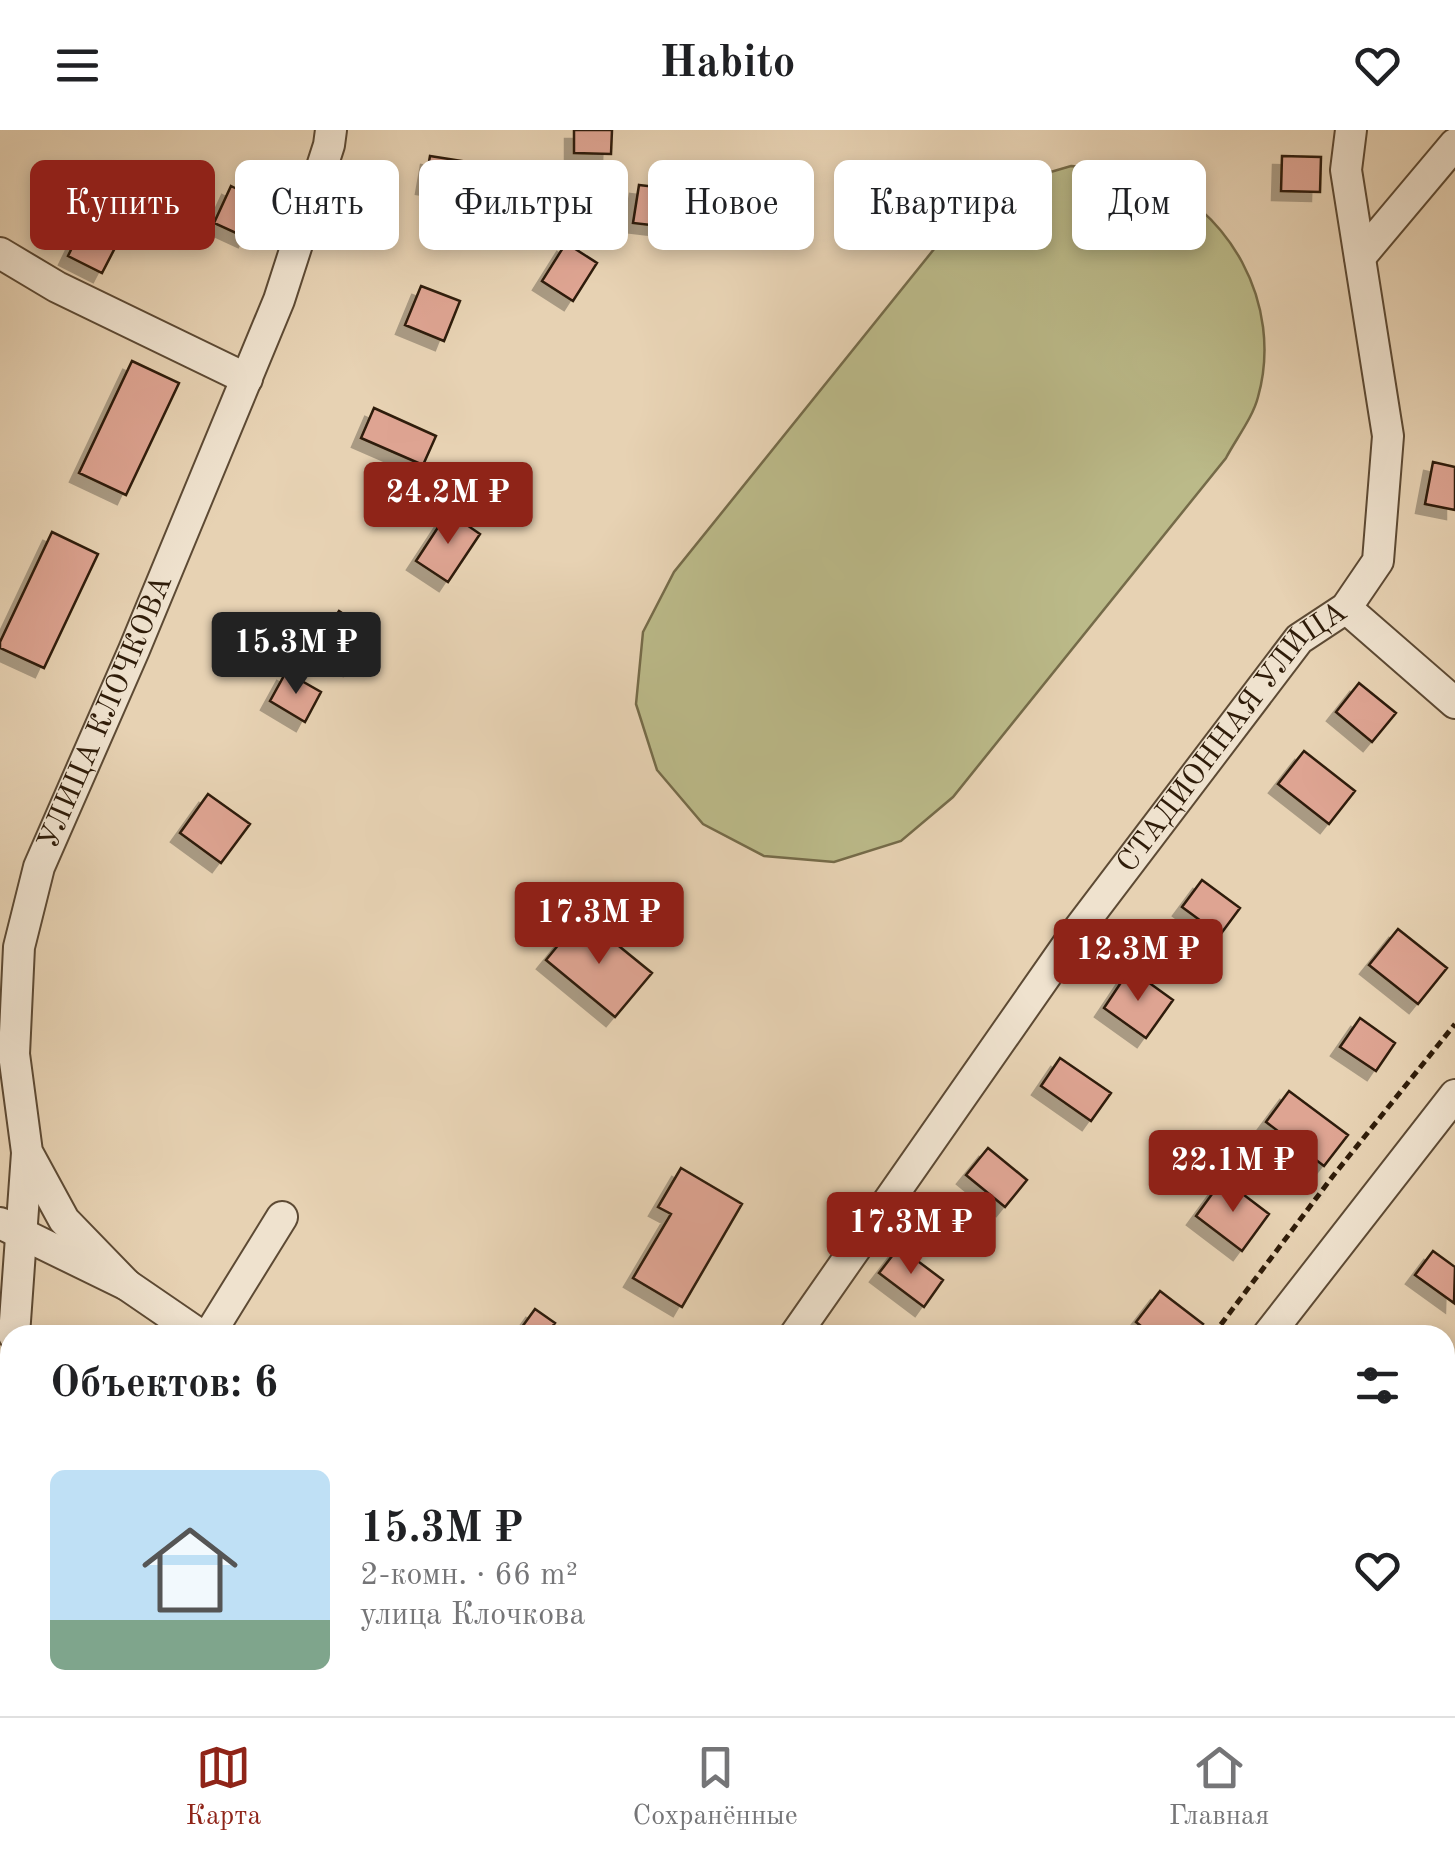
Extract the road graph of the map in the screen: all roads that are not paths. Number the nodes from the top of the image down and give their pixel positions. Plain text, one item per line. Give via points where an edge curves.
1 (331, 130) edge
2 (1351, 130) edge
3 (1455, 144) edge
4 (0, 253) edge
5 (1360, 257) junction
6 (246, 379) junction
7 (1346, 608) junction
8 (1455, 704) edge
9 (10, 938) edge
10 (1455, 1094) edge
11 (27, 1152) junction
12 (282, 1217) dead end
13 (11, 1228) edge
14 (126, 1285) junction
15 (14, 1325) edge
16 (185, 1325) edge
17 (215, 1325) edge
18 (802, 1325) edge
19 (1276, 1325) edge

1 - 6 street, УЛИЦА КЛОЧКОВА via 279,300
2 - 5 street, СТАДИОННАЯ УЛИЦА via 1346,170
3 - 5 street
4 - 6 street
5 - 7 street, СТАДИОННАЯ УЛИЦА via 1388,436 1378,561
6 - 9 street, УЛИЦА КЛОЧКОВА
7 - 8 street
7 - 18 street, СТАДИОННАЯ УЛИЦА via 1299,639 1086,918
9 - 11 street, УЛИЦА КЛОЧКОВА via 14,1054
10 - 19 street
11 - 13 street
11 - 14 street, УЛИЦА КЛОЧКОВА via 64,1220
12 - 17 street
13 - 14 street
13 - 15 street
14 - 16 street

